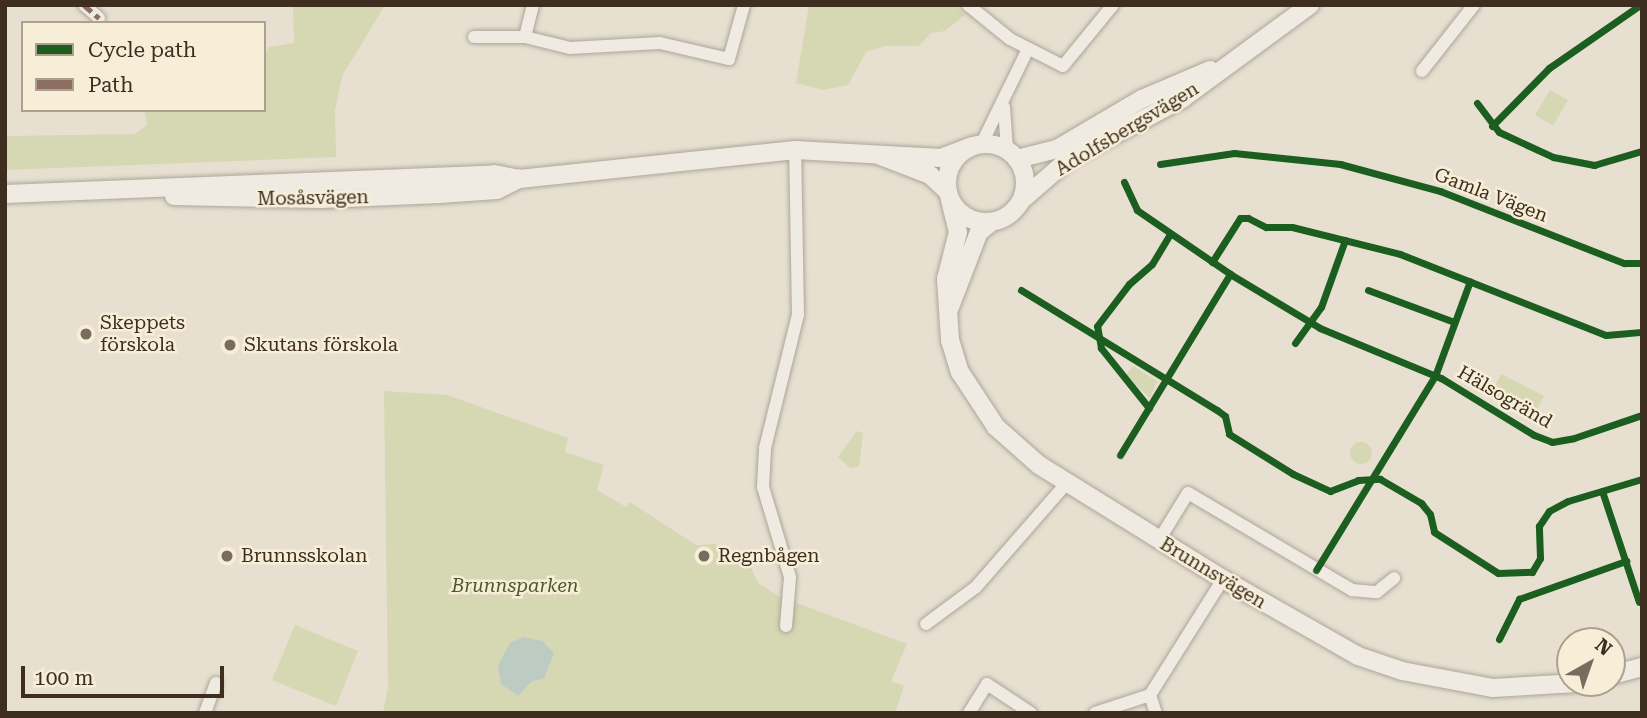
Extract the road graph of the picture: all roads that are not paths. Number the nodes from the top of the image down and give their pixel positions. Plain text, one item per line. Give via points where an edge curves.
1 (84, 5) edge
2 (533, 5) edge
3 (744, 5) edge
4 (968, 5) edge
5 (1113, 5) edge
6 (1310, 5) edge
7 (1474, 5) edge
8 (99, 18) dead end
9 (474, 37) dead end
10 (526, 37) junction
11 (1028, 49) junction
12 (1233, 60) junction
13 (1422, 71) dead end
14 (1004, 106) junction
15 (977, 145) junction
16 (795, 150) junction
17 (878, 154) junction
18 (1012, 154) junction
19 (5, 194) edge
20 (948, 195) junction
21 (1023, 199) junction
22 (990, 223) junction
23 (948, 311) junction
24 (1066, 484) junction
25 (1159, 540) junction
26 (1394, 578) dead end
27 (1223, 579) junction
28 (926, 624) dead end
29 (786, 626) dead end
30 (216, 683) dead end
31 (1556, 684) edge
32 (1150, 695) junction
33 (205, 713) edge
34 (969, 713) edge
35 (1031, 713) edge
36 (1095, 713) edge
37 (1156, 713) edge

1 - 8 street
2 - 10 street
3 - 10 street via 729,59 670,44 570,48
4 - 11 street
5 - 11 street via 1063,66
6 - 12 main road, Adolfsbergsvägen
7 - 13 street
9 - 10 street
11 - 14 street
12 - 18 main road, Adolfsbergsvägen via 1142,100 1057,149
12 - 21 main road, Adolfsbergsvägen via 1182,99 1070,158
14 - 15 street
14 - 18 street
15 - 17 main road, Mosåsvägen via 941,158
15 - 18 main road
15 - 20 main road via 951,166
16 - 17 main road, Mosåsvägen
16 - 19 main road, Mosåsvägen via 519,178 494,174
16 - 29 street via 798,315 765,448 763,487 790,577
17 - 20 main road, Mosåsvägen via 930,175
18 - 21 main road via 1026,182
20 - 22 main road via 972,221
20 - 23 main road, Brunnsvägen via 958,232 946,279
21 - 22 main road via 1008,215
22 - 23 main road, Brunnsvägen via 979,232
23 - 24 main road, Brunnsvägen via 950,340 960,372 987,414 1018,447
24 - 25 main road, Brunnsvägen
24 - 28 street via 976,587
25 - 26 street via 1188,493 1352,590 1377,592
25 - 27 main road, Brunnsvägen
27 - 31 main road, Brunnsvägen via 1327,641 1402,671 1493,688
27 - 32 street
30 - 33 street
32 - 36 street
32 - 37 street
34 - 35 street via 987,684

